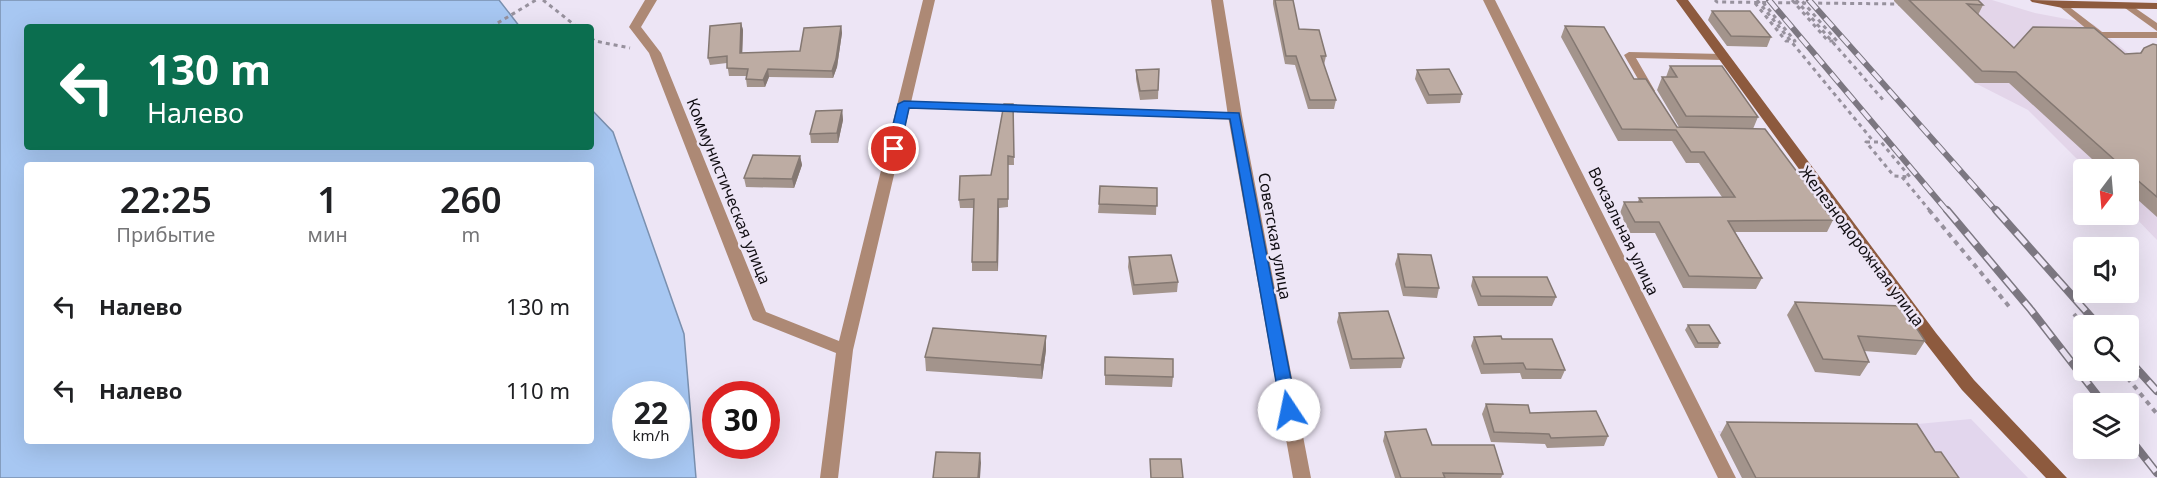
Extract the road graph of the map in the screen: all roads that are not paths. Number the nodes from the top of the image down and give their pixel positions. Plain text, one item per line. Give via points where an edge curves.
1 (651, 0) edge
2 (929, 0) edge
3 (1217, 0) edge
4 (1489, 0) edge
5 (1682, 0) edge
6 (2036, 0) edge
7 (2063, 5) junction
8 (2128, 6) junction
9 (2157, 6) edge
10 (2157, 28) edge
11 (2099, 35) junction
12 (2157, 35) edge
13 (2114, 47) edge
14 (1724, 57) junction
15 (904, 104) junction
16 (1658, 105) edge
17 (1235, 116) junction
18 (845, 350) junction
19 (829, 478) edge
20 (1302, 478) edge
21 (1727, 478) edge
22 (2058, 478) edge

1 - 18 street, Коммунистическая улица via 635,27 656,53 759,316
2 - 15 street
3 - 17 street, Советская улица
4 - 21 street, Вокзальная улица
5 - 14 street, Железнодорожная улица
6 - 7 street
7 - 8 street
7 - 11 lane
8 - 9 street
8 - 10 lane
11 - 12 lane
11 - 13 lane
14 - 16 lane via 1629,55
14 - 22 street, Железнодорожная улица via 1774,136 1968,385
15 - 17 lane
15 - 18 street
17 - 20 street, Советская улица
18 - 19 street

